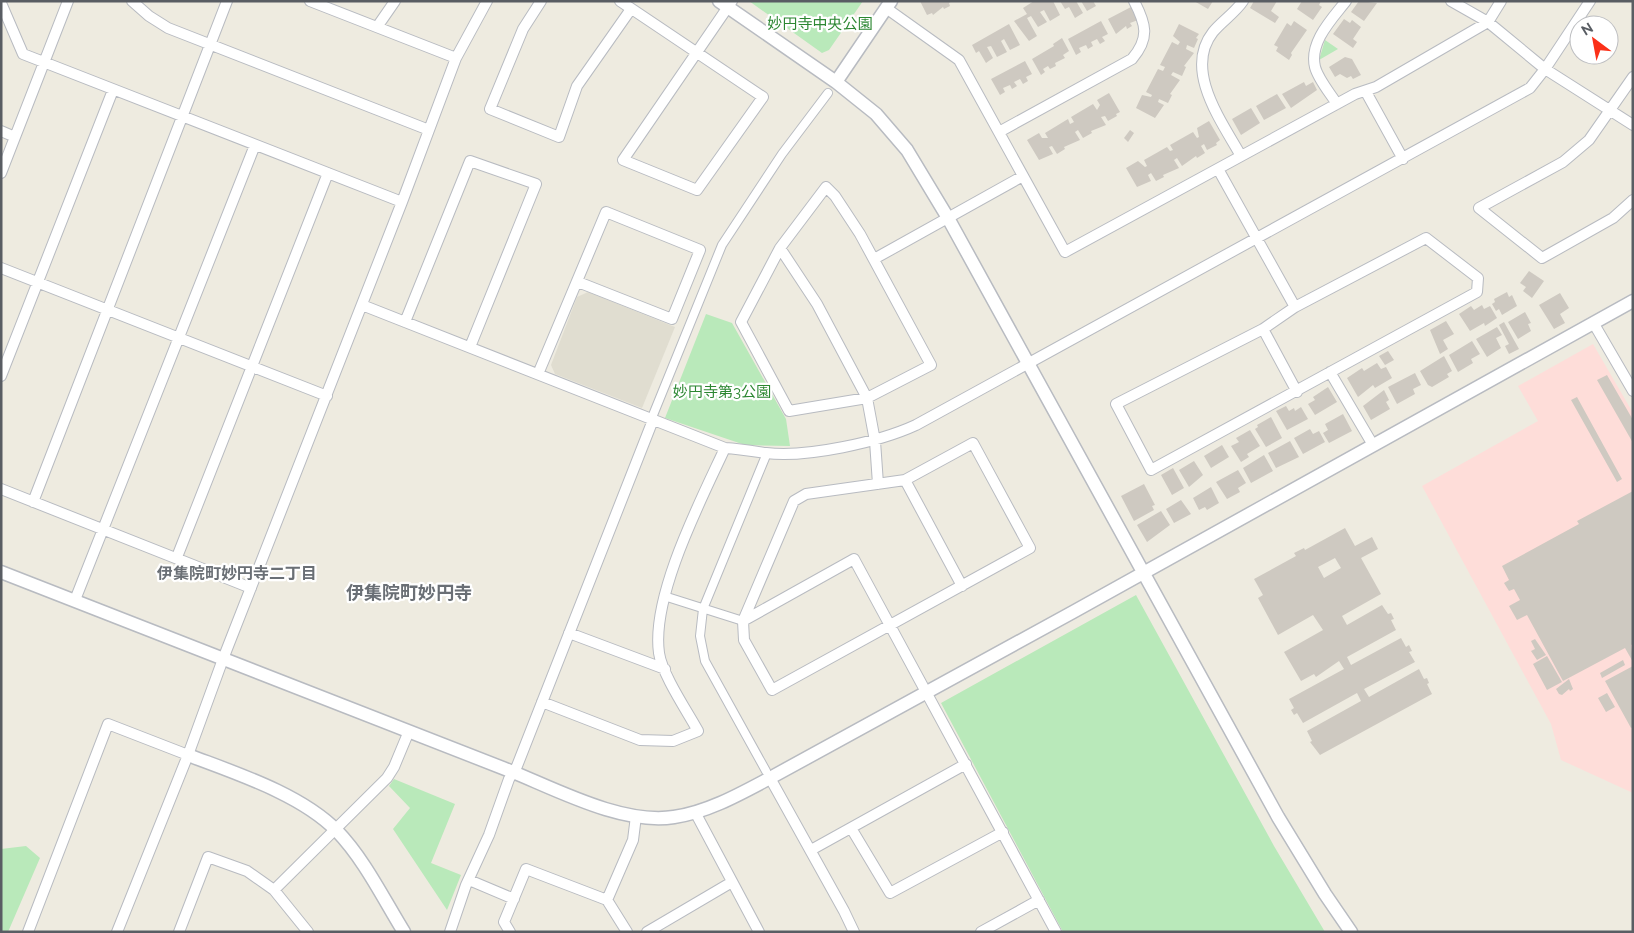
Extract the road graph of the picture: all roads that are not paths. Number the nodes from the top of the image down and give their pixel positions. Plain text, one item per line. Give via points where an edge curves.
1 (68, 1) edge
2 (132, 1) edge
3 (227, 1) edge
4 (310, 1) edge
5 (395, 1) edge
6 (487, 1) edge
7 (542, 1) edge
8 (620, 1) edge
9 (1134, 1) edge
10 (1243, 1) edge
11 (1346, 1) edge
12 (1450, 1) edge
13 (1501, 1) edge
14 (1590, 1) edge
15 (727, 3) edge
16 (1, 4) edge
17 (889, 5) edge
18 (631, 9) junction
19 (1488, 22) junction
20 (378, 27) junction
21 (210, 44) junction
22 (697, 52) junction
23 (456, 58) junction
24 (44, 63) junction
25 (1546, 69) junction
26 (1633, 77) edge
27 (836, 82) junction
28 (113, 90) junction
29 (1366, 92) junction
30 (828, 93) dead end
31 (1337, 104) junction
32 (1610, 110) junction
33 (182, 116) junction
34 (1633, 125) edge
35 (429, 130) junction
36 (1, 131) edge
37 (999, 132) junction
38 (16, 137) junction
39 (255, 145) junction
40 (1241, 156) junction
41 (1403, 159) junction
42 (1218, 169) junction
43 (1, 173) edge
44 (328, 173) junction
45 (1023, 176) junction
46 (1633, 200) edge
47 (402, 202) junction
48 (948, 218) junction
49 (1258, 238) junction
50 (780, 248) junction
51 (874, 259) junction
52 (1, 268) edge
53 (38, 282) junction
54 (578, 282) junction
55 (1633, 301) edge
56 (362, 305) junction
57 (1295, 307) junction
58 (107, 310) junction
59 (405, 322) junction
60 (1594, 324) junction
61 (1264, 329) junction
62 (179, 338) junction
63 (470, 347) junction
64 (1029, 364) junction
65 (252, 367) junction
66 (1330, 372) junction
67 (538, 374) junction
68 (1, 376) edge
69 (1633, 391) edge
70 (1297, 392) junction
71 (327, 396) junction
72 (867, 398) junction
73 (652, 420) junction
74 (875, 441) junction
75 (1373, 445) junction
76 (725, 448) junction
77 (767, 453) junction
78 (905, 480) junction
79 (878, 484) junction
80 (1, 489) edge
81 (33, 502) junction
82 (103, 529) junction
83 (177, 558) junction
84 (1, 572) edge
85 (1144, 572) junction
86 (962, 586) junction
87 (251, 588) junction
88 (664, 596) junction
89 (75, 600) junction
90 (703, 609) junction
91 (743, 621) junction
92 (891, 625) junction
93 (569, 633) junction
94 (223, 659) junction
95 (665, 669) junction
96 (927, 691) junction
97 (542, 702) junction
98 (409, 732) junction
99 (188, 756) junction
100 (966, 764) junction
101 (513, 772) junction
102 (768, 774) junction
103 (695, 812) junction
104 (636, 816) junction
105 (851, 828) junction
106 (336, 830) junction
107 (1003, 832) junction
108 (811, 850) junction
109 (469, 880) junction
110 (732, 882) junction
111 (274, 890) junction
112 (514, 899) junction
113 (607, 900) junction
114 (1039, 900) junction
115 (28, 932) edge
116 (117, 932) edge
117 (179, 932) edge
118 (308, 932) edge
119 (404, 932) edge
120 (450, 932) edge
121 (510, 932) edge
122 (628, 932) edge
123 (647, 932) edge
124 (760, 932) edge
125 (854, 932) edge
126 (981, 932) edge
127 (1056, 932) edge
128 (1351, 932) edge

1 - 24 street
2 - 21 street via 168,28
3 - 21 street
4 - 20 street
5 - 20 street
6 - 23 street
7 - 18 street via 523,29 490,109 559,137 577,86
8 - 18 street
9 - 37 street via 1144,20 1145,35 1140,50 1132,59
10 - 40 street via 1213,32 1205,47 1202,65 1209,97
11 - 31 street via 1321,34 1315,51 1315,67
12 - 19 street
13 - 19 street
14 - 25 street
15 - 22 street
15 - 27 street
16 - 24 street via 23,54
17 - 27 street
17 - 37 street via 959,60
18 - 22 street
19 - 25 street
19 - 29 street
20 - 23 street
21 - 33 street
21 - 35 street
22 - 22 street via 623,160 697,190 763,97
23 - 35 street
24 - 28 street
24 - 38 street
25 - 32 street
25 - 41 street via 1530,88
26 - 32 street
27 - 48 street via 876,114 907,150
28 - 33 street
28 - 53 street
29 - 31 street
29 - 41 street
30 - 73 street via 782,154 722,245
31 - 40 street
32 - 34 street
32 - 46 street via 1589,140 1563,162 1479,208 1542,258 1613,218
33 - 39 street
33 - 58 street
35 - 47 street
36 - 38 street
37 - 45 street
38 - 43 street
39 - 44 street
39 - 62 street
40 - 42 street
41 - 49 street
42 - 45 street via 1065,252
42 - 49 street
44 - 47 street
44 - 65 street
45 - 48 street
47 - 56 street
48 - 51 street
48 - 64 street
49 - 57 street
49 - 64 street
50 - 51 street via 826,187
50 - 72 street via 817,304
50 - 72 street via 741,322 789,410
51 - 72 street via 931,366
52 - 53 street
53 - 58 street
53 - 68 street
54 - 54 street via 606,212 700,250 672,319
54 - 67 street
55 - 60 street
56 - 59 street
56 - 71 street
57 - 61 street
57 - 66 street via 1426,238 1478,278 1477,292
58 - 62 street
58 - 81 street
59 - 63 street
59 - 63 street via 470,161 536,184
60 - 69 street
60 - 75 street
61 - 70 street
61 - 70 street via 1116,404 1151,470
62 - 65 street
62 - 82 street
63 - 67 street
64 - 74 street via 916,425
64 - 85 street
65 - 71 street
65 - 83 street
66 - 70 street
66 - 75 street
67 - 73 street
71 - 87 street
72 - 74 street
73 - 76 street
73 - 93 street
74 - 77 street
74 - 79 street
75 - 85 street
76 - 77 street
76 - 88 street via 688,528
77 - 90 street
78 - 79 street
78 - 86 street
78 - 86 street via 973,443 1030,548
79 - 91 street via 806,494 794,501
80 - 81 street
81 - 82 street
82 - 83 street
82 - 89 street
83 - 87 street
84 - 89 street
85 - 96 street
85 - 128 street via 1278,817
86 - 92 street
87 - 94 street
88 - 90 street
88 - 95 street via 659,653
89 - 94 street
90 - 91 street
90 - 102 street via 700,636 706,661
91 - 92 street via 854,559
91 - 92 street via 744,640 772,690
92 - 96 street
93 - 95 street
93 - 97 street
94 - 98 street
94 - 99 street
95 - 97 street via 698,731 673,741 640,740
96 - 100 street
96 - 102 street
97 - 101 street
98 - 101 street
98 - 106 street via 387,778
99 - 106 street via 276,791 320,816
99 - 115 street via 108,724
99 - 116 street
100 - 105 street
100 - 107 street
101 - 104 street via 592,806
101 - 109 street
102 - 103 street via 734,797
102 - 108 street
103 - 104 street via 673,818
103 - 110 street
104 - 113 street via 633,840
105 - 107 street via 890,893
105 - 108 street
106 - 111 street
106 - 119 street
107 - 114 street
108 - 125 street
109 - 112 street
109 - 120 street
110 - 123 street
110 - 124 street
111 - 117 street via 247,872 208,857
111 - 118 street
112 - 113 street via 526,869
112 - 121 street via 504,922
113 - 122 street
114 - 126 street
114 - 127 street

